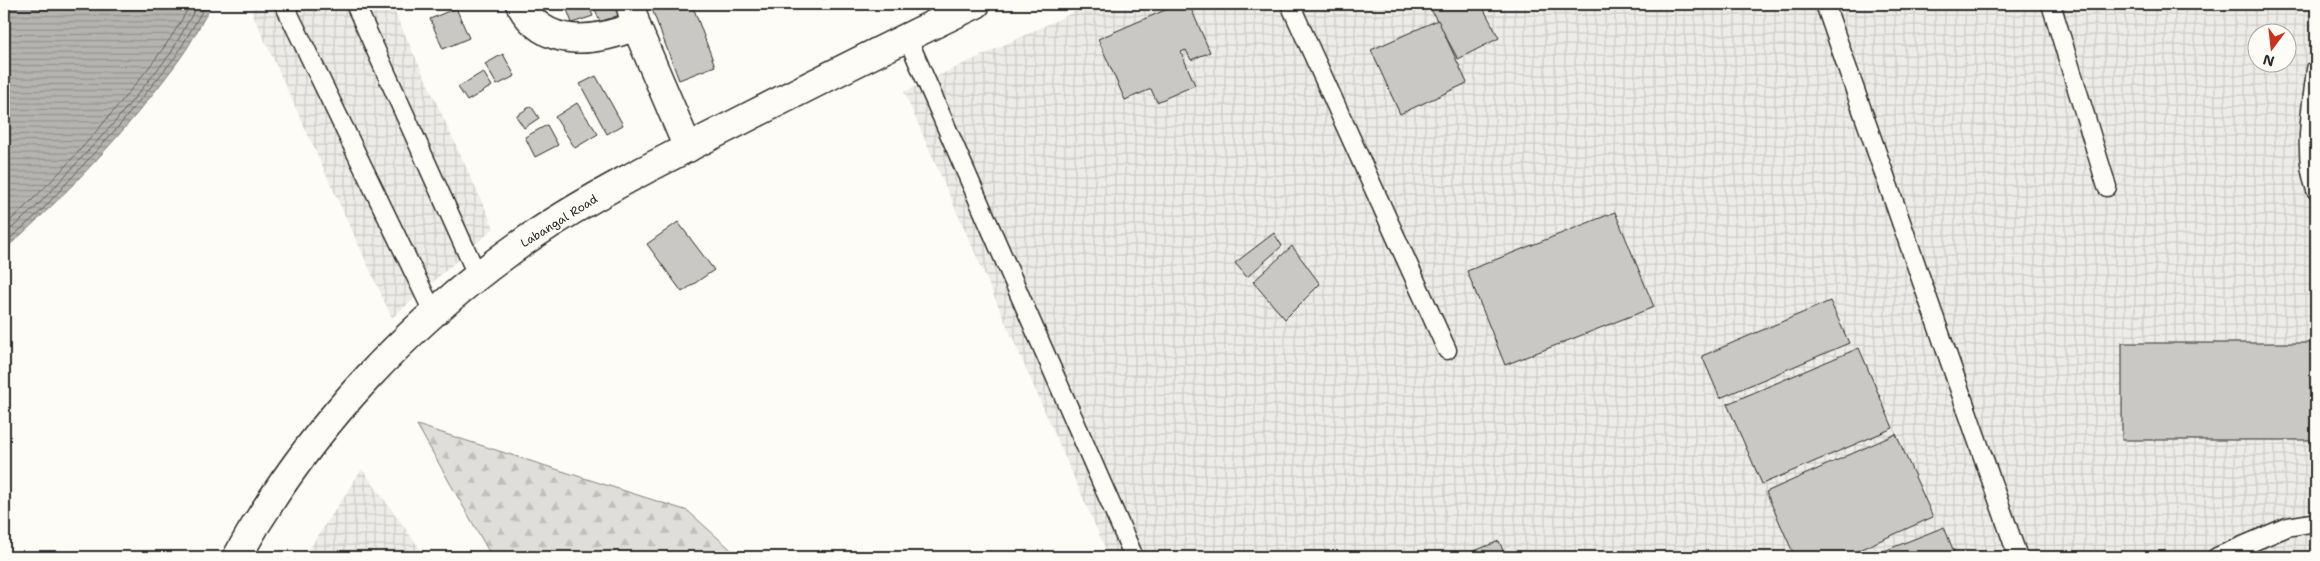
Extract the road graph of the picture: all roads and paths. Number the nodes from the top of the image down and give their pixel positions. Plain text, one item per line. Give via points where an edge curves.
1 (284, 4) edge
2 (355, 4) edge
3 (520, 4) edge
4 (976, 4) edge
5 (1290, 4) edge
6 (1825, 4) edge
7 (2051, 4) edge
8 (633, 15) edge
9 (906, 37) junction
10 (2316, 69) edge
11 (688, 148) junction
12 (2107, 188) dead end
13 (2316, 190) edge
14 (478, 277) junction
15 (434, 314) junction
16 (1447, 350) dead end
17 (2316, 522) edge
18 (237, 557) edge
19 (1134, 557) edge
20 (2018, 557) edge
21 (2217, 557) edge

1 - 15 lane
2 - 14 lane
3 - 8 main road via 543,28 573,40 615,34
4 - 9 main road, Labangal Road
5 - 16 lane
6 - 20 lane
7 - 12 lane
8 - 11 main road
9 - 11 main road, Labangal Road
9 - 19 lane
10 - 13 lane via 2309,145 2311,176
11 - 14 main road, Labangal Road via 578,208
14 - 15 main road, Labangal Road
15 - 18 main road, Labangal Road via 386,358 333,415 286,479
17 - 21 lane via 2287,527

